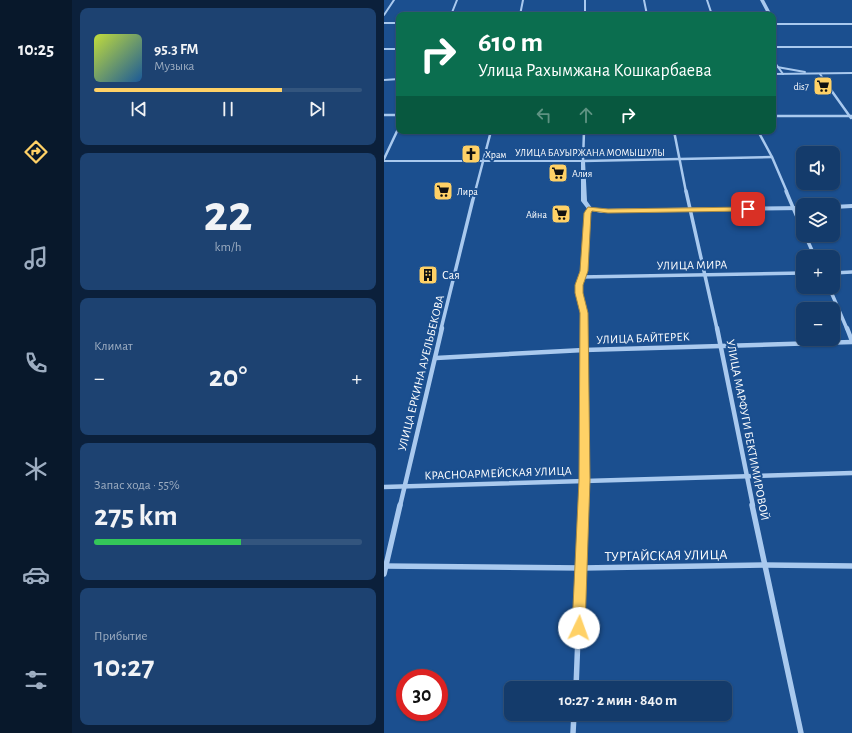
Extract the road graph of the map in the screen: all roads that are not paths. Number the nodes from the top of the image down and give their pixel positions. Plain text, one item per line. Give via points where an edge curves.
1 (394, 0) edge
2 (457, 0) edge
3 (523, 0) edge
4 (585, 0) edge
5 (644, 0) edge
6 (707, 0) edge
7 (762, 0) edge
8 (451, 12) edge
9 (521, 12) edge
10 (585, 12) edge
11 (646, 12) edge
12 (711, 12) edge
13 (768, 12) edge
14 (384, 15) edge
15 (384, 23) edge
16 (396, 24) edge
17 (776, 24) edge
18 (852, 24) edge
19 (852, 46) edge
20 (776, 47) edge
21 (384, 49) edge
22 (396, 49) edge
23 (777, 67) joint
24 (852, 73) edge
25 (776, 74) edge
26 (783, 74) junction
27 (814, 74) junction
28 (820, 74) junction
29 (396, 79) edge
30 (384, 80) edge
31 (384, 115) edge
32 (396, 116) edge
33 (776, 116) edge
34 (852, 117) edge
35 (396, 134) edge
36 (490, 134) edge
37 (584, 134) edge
38 (675, 134) edge
39 (760, 134) edge
40 (772, 157) junction
41 (384, 160) edge
42 (681, 160) junction
43 (484, 161) junction
44 (583, 161) junction
45 (852, 206) edge
46 (840, 207) edge
47 (793, 208) junction
48 (590, 209) junction
49 (690, 210) junction
50 (796, 215) edge
51 (584, 271) junction
52 (852, 272) edge
53 (796, 273) edge
54 (840, 273) edge
55 (705, 275) junction
56 (581, 276) junction
57 (591, 276) junction
58 (832, 294) edge
59 (852, 342) edge
60 (721, 345) junction
61 (584, 350) junction
62 (436, 358) junction
63 (852, 473) edge
64 (746, 476) junction
65 (584, 480) junction
66 (384, 487) edge
67 (404, 487) junction
68 (765, 565) junction
69 (385, 566) edge
70 (852, 566) edge
71 (582, 568) junction
72 (384, 574) edge
73 (576, 681) edge
74 (574, 721) edge
75 (574, 733) edge
76 (801, 733) edge

1 - 14 street
2 - 8 street
3 - 9 street
4 - 10 street
5 - 11 street
6 - 12 street
7 - 13 street
15 - 16 street
17 - 18 street
19 - 20 street
21 - 22 street
23 - 26 street
23 - 27 street
24 - 28 street
25 - 26 street
26 - 27 street
27 - 28 street
28 - 34 street
29 - 30 street
31 - 32 street
33 - 34 street
35 - 41 street
36 - 43 street, УЛИЦА ЕРКИНА АУЕЛЬБЕКОВА
37 - 44 street
38 - 42 street, УЛИЦА МАРФУГИ БЕКТИМИРОВОЙ
39 - 40 street
40 - 42 street, УЛИЦА БАУЫРЖАНА МОМЫШУЛЫ
40 - 47 street
41 - 43 street, УЛИЦА БАУЫРЖАНА МОМЫШУЛЫ
42 - 44 street, УЛИЦА БАУЫРЖАНА МОМЫШУЛЫ
42 - 49 street, УЛИЦА МАРФУГИ БЕКТИМИРОВОЙ
43 - 44 street, УЛИЦА БАУЫРЖАНА МОМЫШУЛЫ
43 - 62 street, УЛИЦА ЕРКИНА АУЕЛЬБЕКОВА via 462,242
44 - 48 street via 584,201
45 - 46 street
47 - 49 street
47 - 50 street
48 - 49 street
48 - 51 street
49 - 55 street, УЛИЦА МАРФУГИ БЕКТИМИРОВОЙ
51 - 56 street
51 - 57 street
52 - 54 street
53 - 55 street, УЛИЦА МИРА
55 - 57 street, УЛИЦА МИРА
55 - 60 street, УЛИЦА МАРФУГИ БЕКТИМИРОВОЙ
56 - 57 street, УЛИЦА МИРА
56 - 61 street via 579,293 584,313
58 - 59 street
59 - 60 street, УЛИЦА БАЙТЕРЕК
60 - 61 street, УЛИЦА БАЙТЕРЕК
60 - 64 street, УЛИЦА МАРФУГИ БЕКТИМИРОВОЙ
61 - 62 street, УЛИЦА БАЙТЕРЕК
61 - 65 street
62 - 67 street, УЛИЦА ЕРКИНА АУЕЛЬБЕКОВА
63 - 64 street, КРАСНОАРМЕЙСКАЯ УЛИЦА
64 - 65 street, КРАСНОАРМЕЙСКАЯ УЛИЦА
64 - 68 street, УЛИЦА МАРФУГИ БЕКТИМИРОВОЙ
65 - 67 street, КРАСНОАРМЕЙСКАЯ УЛИЦА
65 - 71 street
66 - 67 street, КРАСНОАРМЕЙСКАЯ УЛИЦА
67 - 69 street, УЛИЦА ЕРКИНА АУЕЛЬБЕКОВА
68 - 70 street, ТУРГАЙСКАЯ УЛИЦА
68 - 71 street, ТУРГАЙСКАЯ УЛИЦА
68 - 76 street, УЛИЦА МАРФУГИ БЕКТИМИРОВОЙ
69 - 71 street, ТУРГАЙСКАЯ УЛИЦА
69 - 72 street, УЛИЦА ЕРКИНА АУЕЛЬБЕКОВА
71 - 73 street
74 - 75 street

